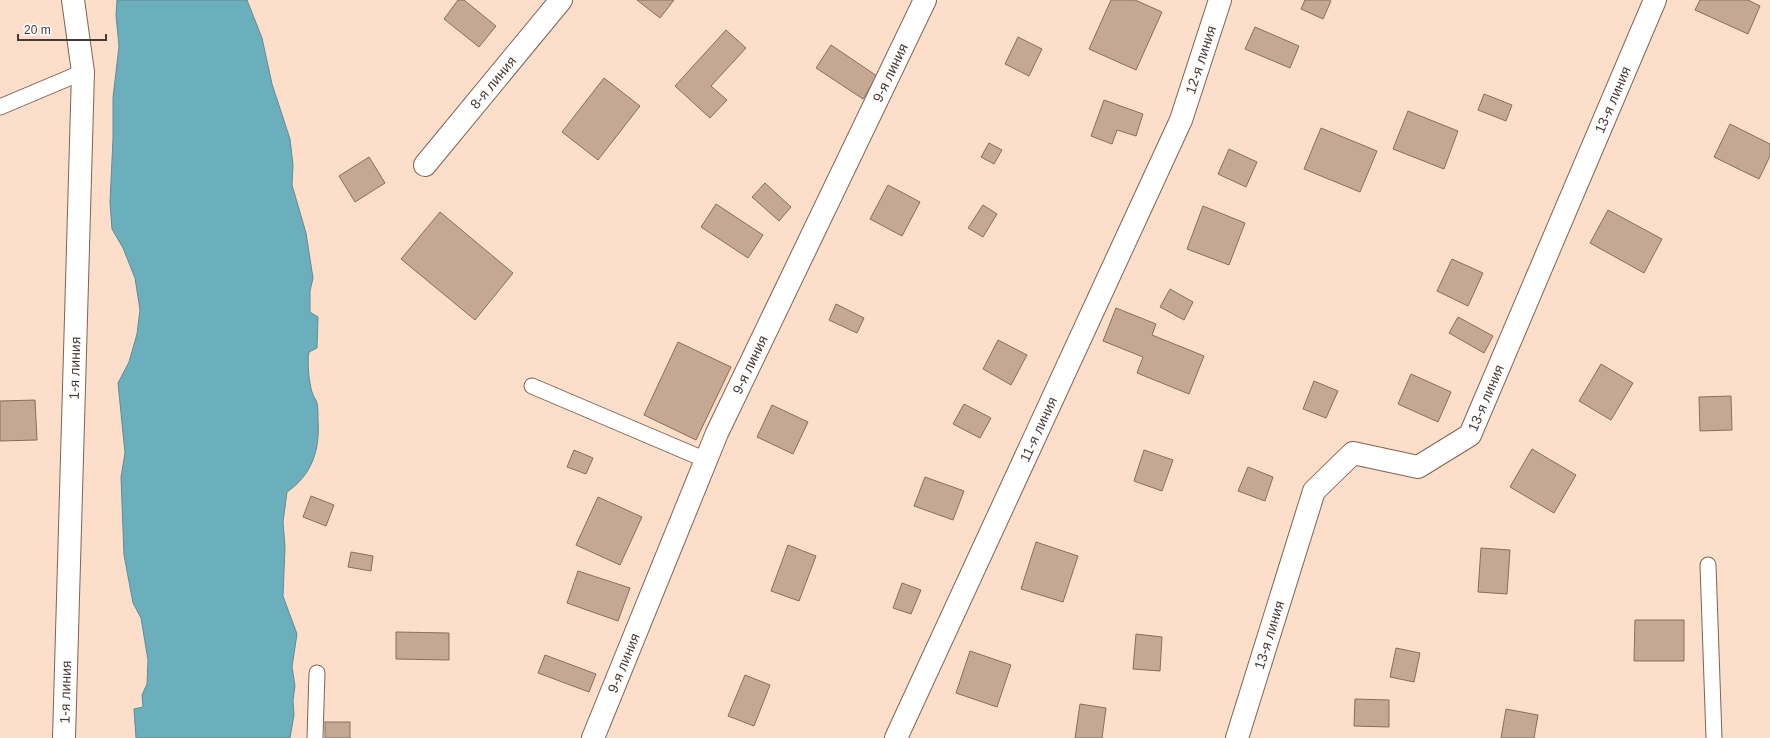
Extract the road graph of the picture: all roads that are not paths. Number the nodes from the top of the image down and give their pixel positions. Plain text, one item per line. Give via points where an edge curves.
1 (73, 0) edge
2 (561, 0) edge
3 (925, 0) edge
4 (1220, 0) edge
5 (1655, 0) edge
6 (83, 72) junction
7 (0, 107) edge
8 (1181, 120) joint
9 (425, 165) dead end
10 (532, 386) dead end
11 (706, 460) junction
12 (1708, 565) dead end
13 (317, 673) dead end
14 (64, 738) edge
15 (315, 738) edge
16 (592, 738) edge
17 (896, 738) edge
18 (1237, 738) edge
19 (1714, 738) edge

1 - 6 street, 1-я линия
2 - 9 street, 8-я линия
3 - 11 street, 9-я линия
4 - 8 street, 12-я линия
5 - 18 street, 13-я линия via 1470,435 1418,467 1353,453 1314,491
6 - 7 lane
6 - 14 street, 1-я линия
8 - 17 street, 11-я линия
10 - 11 lane
11 - 16 street, 9-я линия
12 - 19 lane
13 - 15 lane

